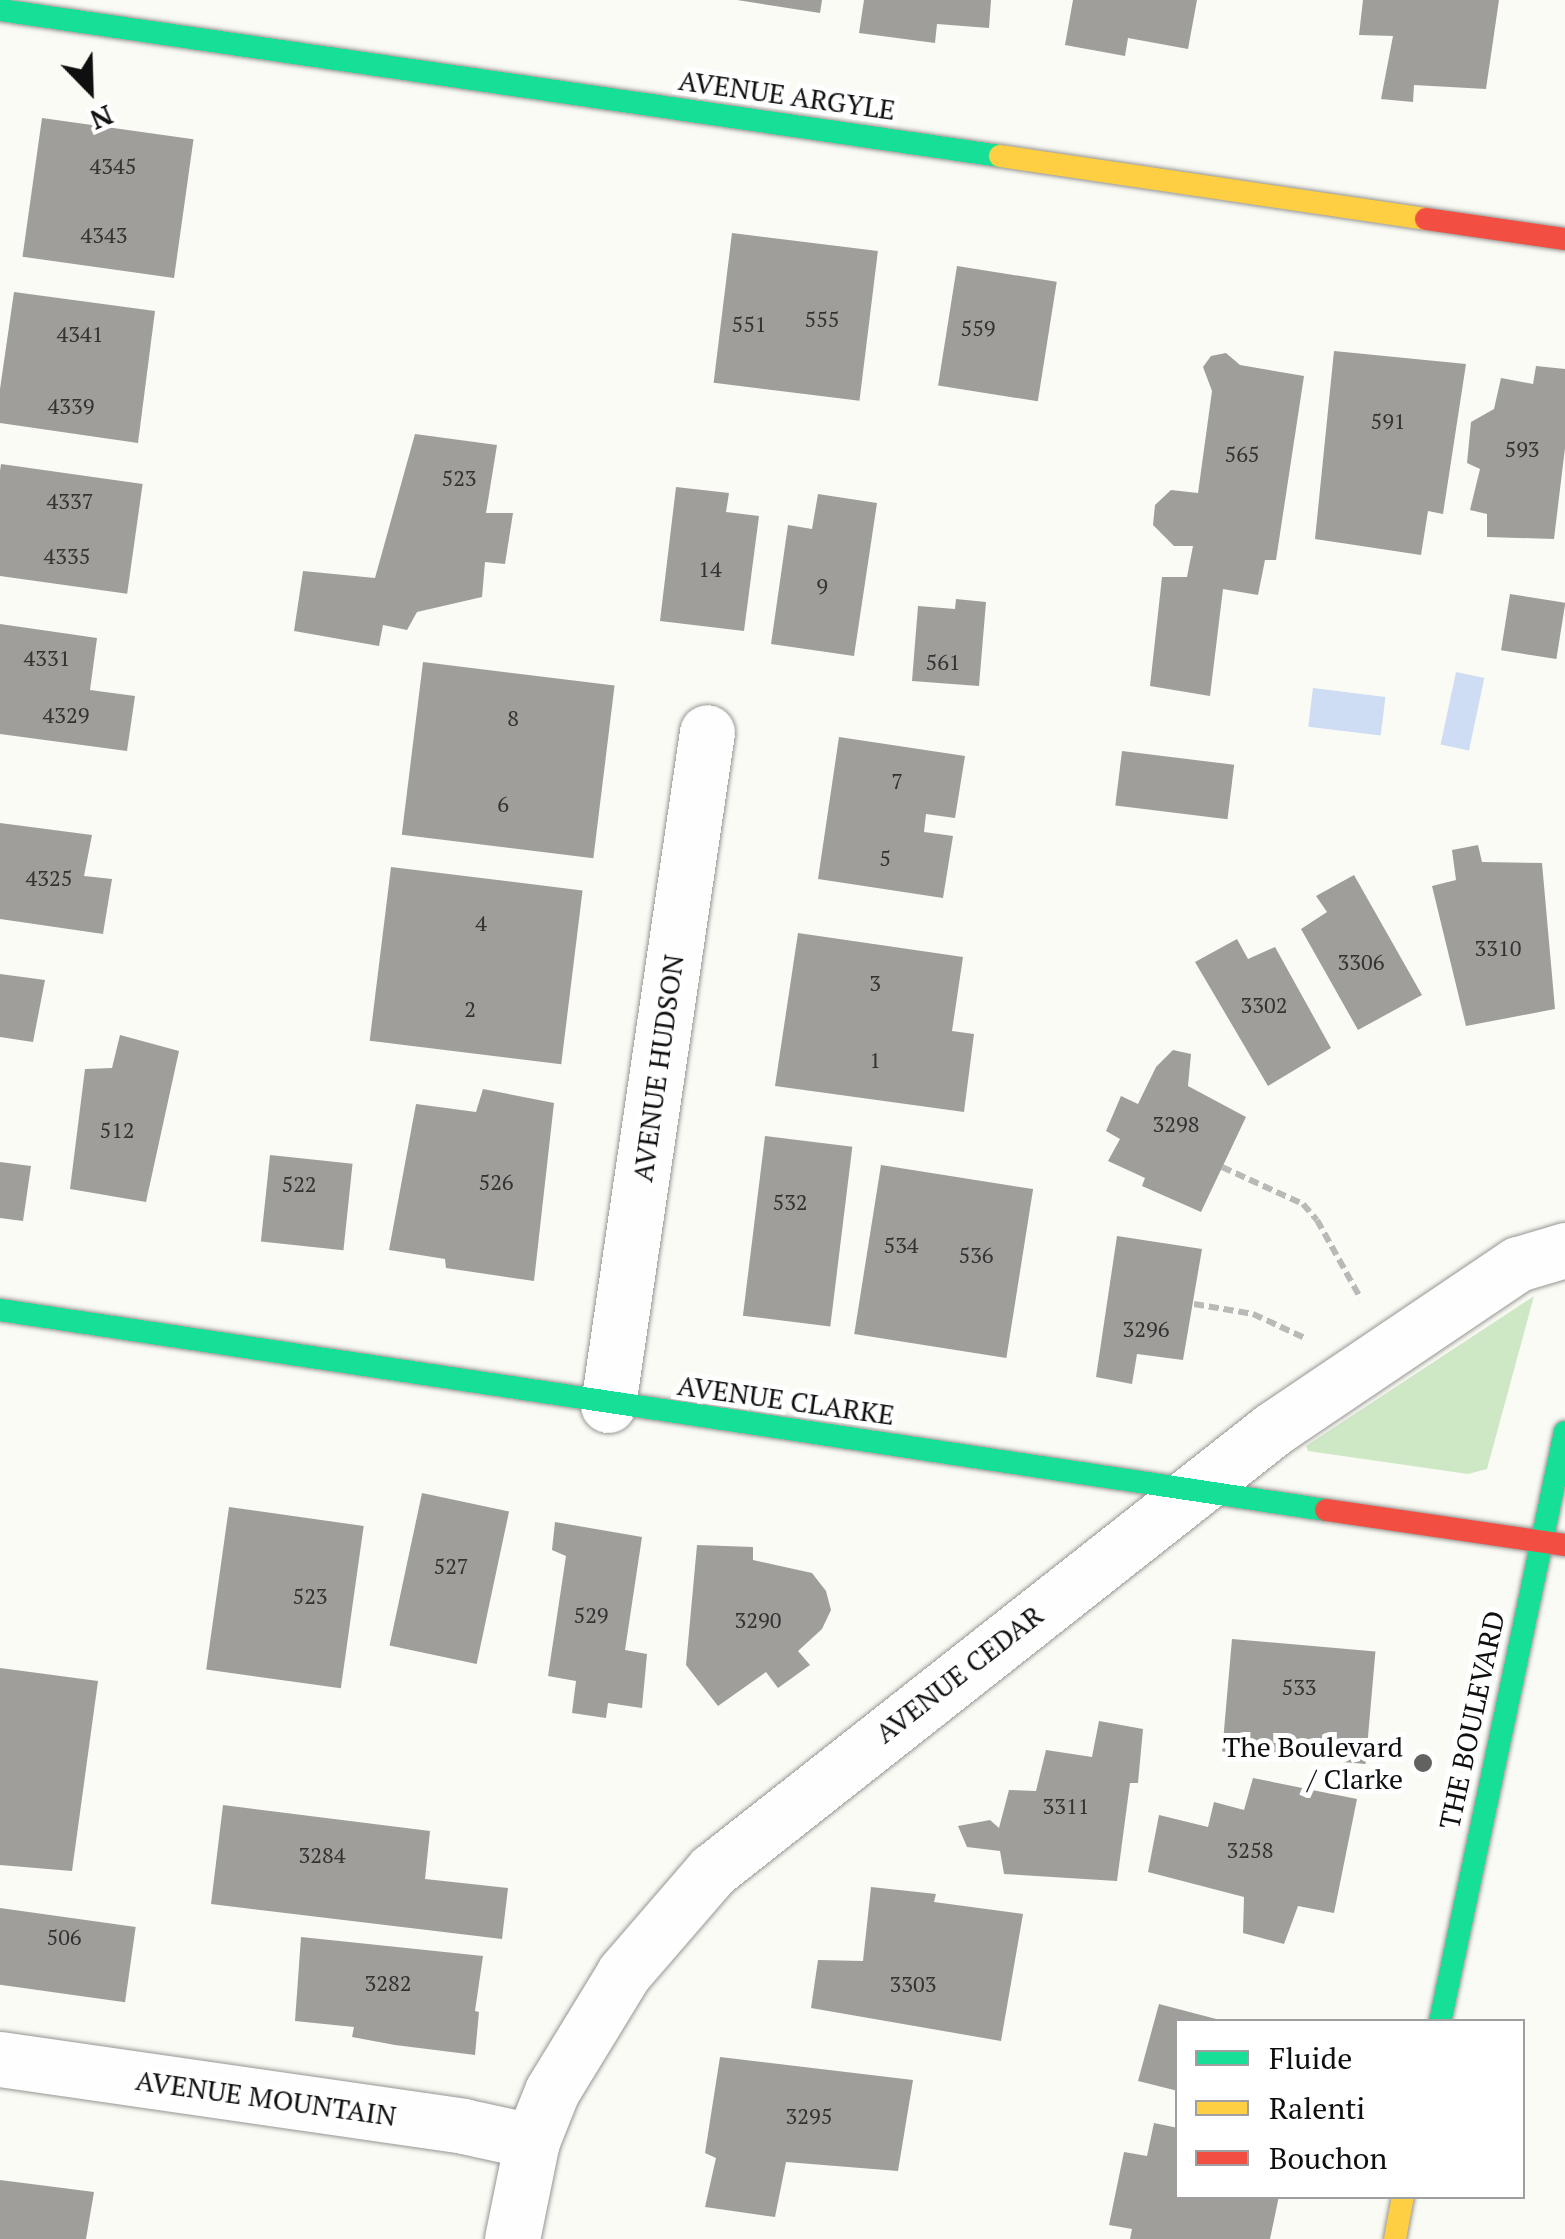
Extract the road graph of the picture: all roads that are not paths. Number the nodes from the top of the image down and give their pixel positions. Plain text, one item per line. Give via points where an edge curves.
1 (0, 10) edge
2 (1565, 239) edge
3 (707, 732) dead end
4 (1565, 1250) edge
5 (0, 1310) edge
6 (608, 1405) junction
7 (1565, 1432) edge
8 (1196, 1488) junction
9 (1554, 1542) edge
10 (1441, 2019) edge
11 (0, 2058) edge
12 (532, 2141) junction
13 (1403, 2199) edge
14 (512, 2239) edge
15 (1394, 2239) edge

1 - 2 street, AVENUE ARGYLE
3 - 6 street, AVENUE HUDSON
4 - 8 street, AVENUE CEDAR via 1518,1264 1419,1326
5 - 6 street, AVENUE CLARKE
6 - 8 street, AVENUE CLARKE
7 - 9 street, THE BOULEVARD
8 - 9 street, AVENUE CLARKE
8 - 12 street, AVENUE CEDAR via 712,1871 616,1986 552,2091
9 - 10 street, THE BOULEVARD
11 - 12 street, AVENUE MOUNTAIN
12 - 14 street, AVENUE CEDAR
13 - 15 street

